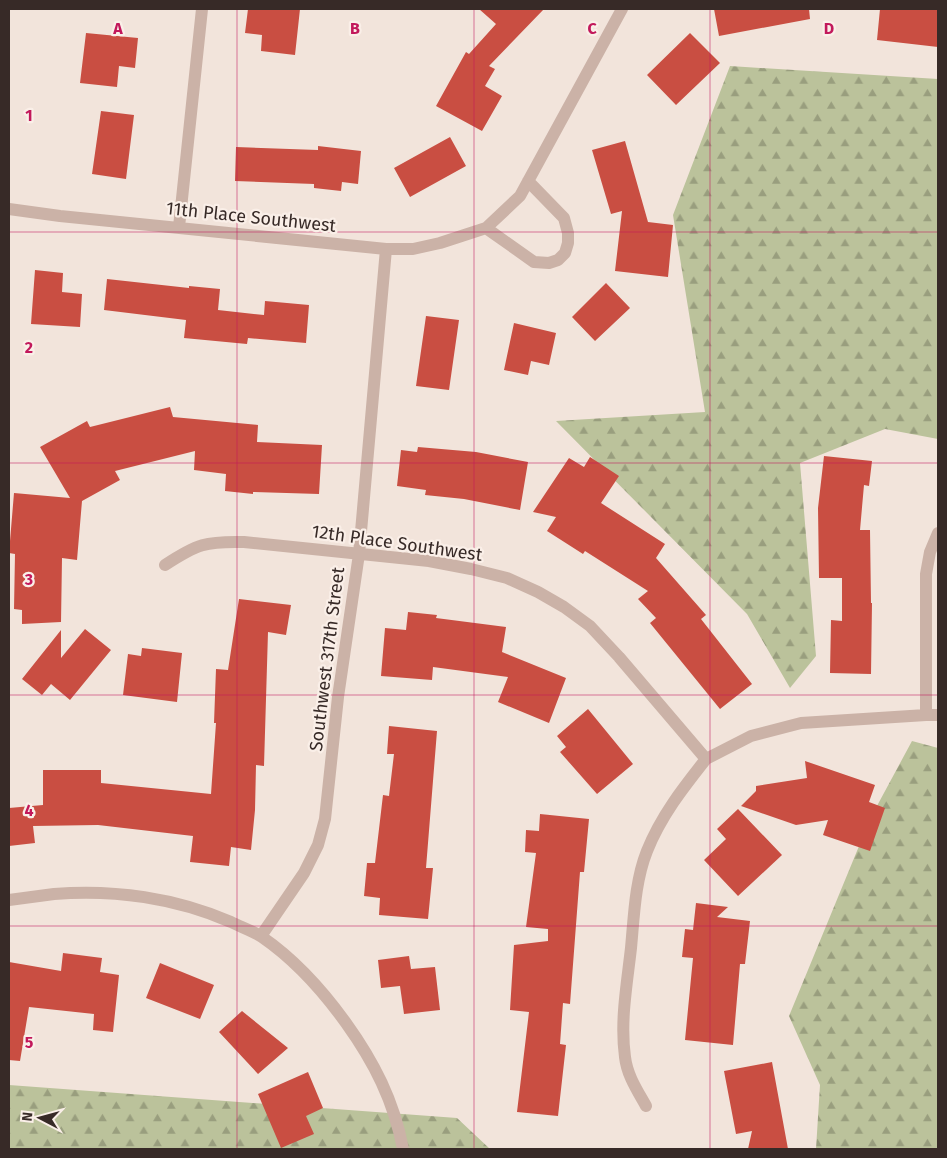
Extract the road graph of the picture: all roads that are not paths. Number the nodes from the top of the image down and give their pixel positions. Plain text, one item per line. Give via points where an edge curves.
1 (202, 9) edge
2 (622, 9) edge
3 (528, 180) junction
4 (9, 209) edge
5 (180, 227) junction
6 (486, 228) junction
7 (386, 250) junction
8 (938, 533) edge
9 (359, 554) junction
10 (165, 565) dead end
11 (932, 715) edge
12 (706, 759) junction
13 (9, 900) edge
14 (261, 936) junction
15 (646, 1106) dead end
16 (403, 1149) edge

1 - 5 street
2 - 3 street, 11th Place Southwest
3 - 6 street, 11th Place Southwest via 520,196
3 - 6 street via 564,218 568,233 565,253 549,264 534,262
4 - 5 street, 11th Place Southwest
5 - 7 street, 11th Place Southwest
6 - 7 street, 11th Place Southwest via 413,249
7 - 9 street, Southwest 317th Street
8 - 11 street via 926,574
9 - 10 street, 12th Place Southwest via 217,541 196,546
9 - 12 street, 12th Place Southwest via 429,562 507,578 564,607 590,626 619,657
9 - 14 street, Southwest 317th Street via 338,697 325,819 318,845 304,873
11 - 12 street via 800,723 751,736
12 - 15 street via 658,826 646,853 638,884 622,1027 625,1059 632,1083
13 - 14 street via 85,893 146,898 182,904 213,914
14 - 16 street via 293,963 332,1004 358,1040 384,1084

